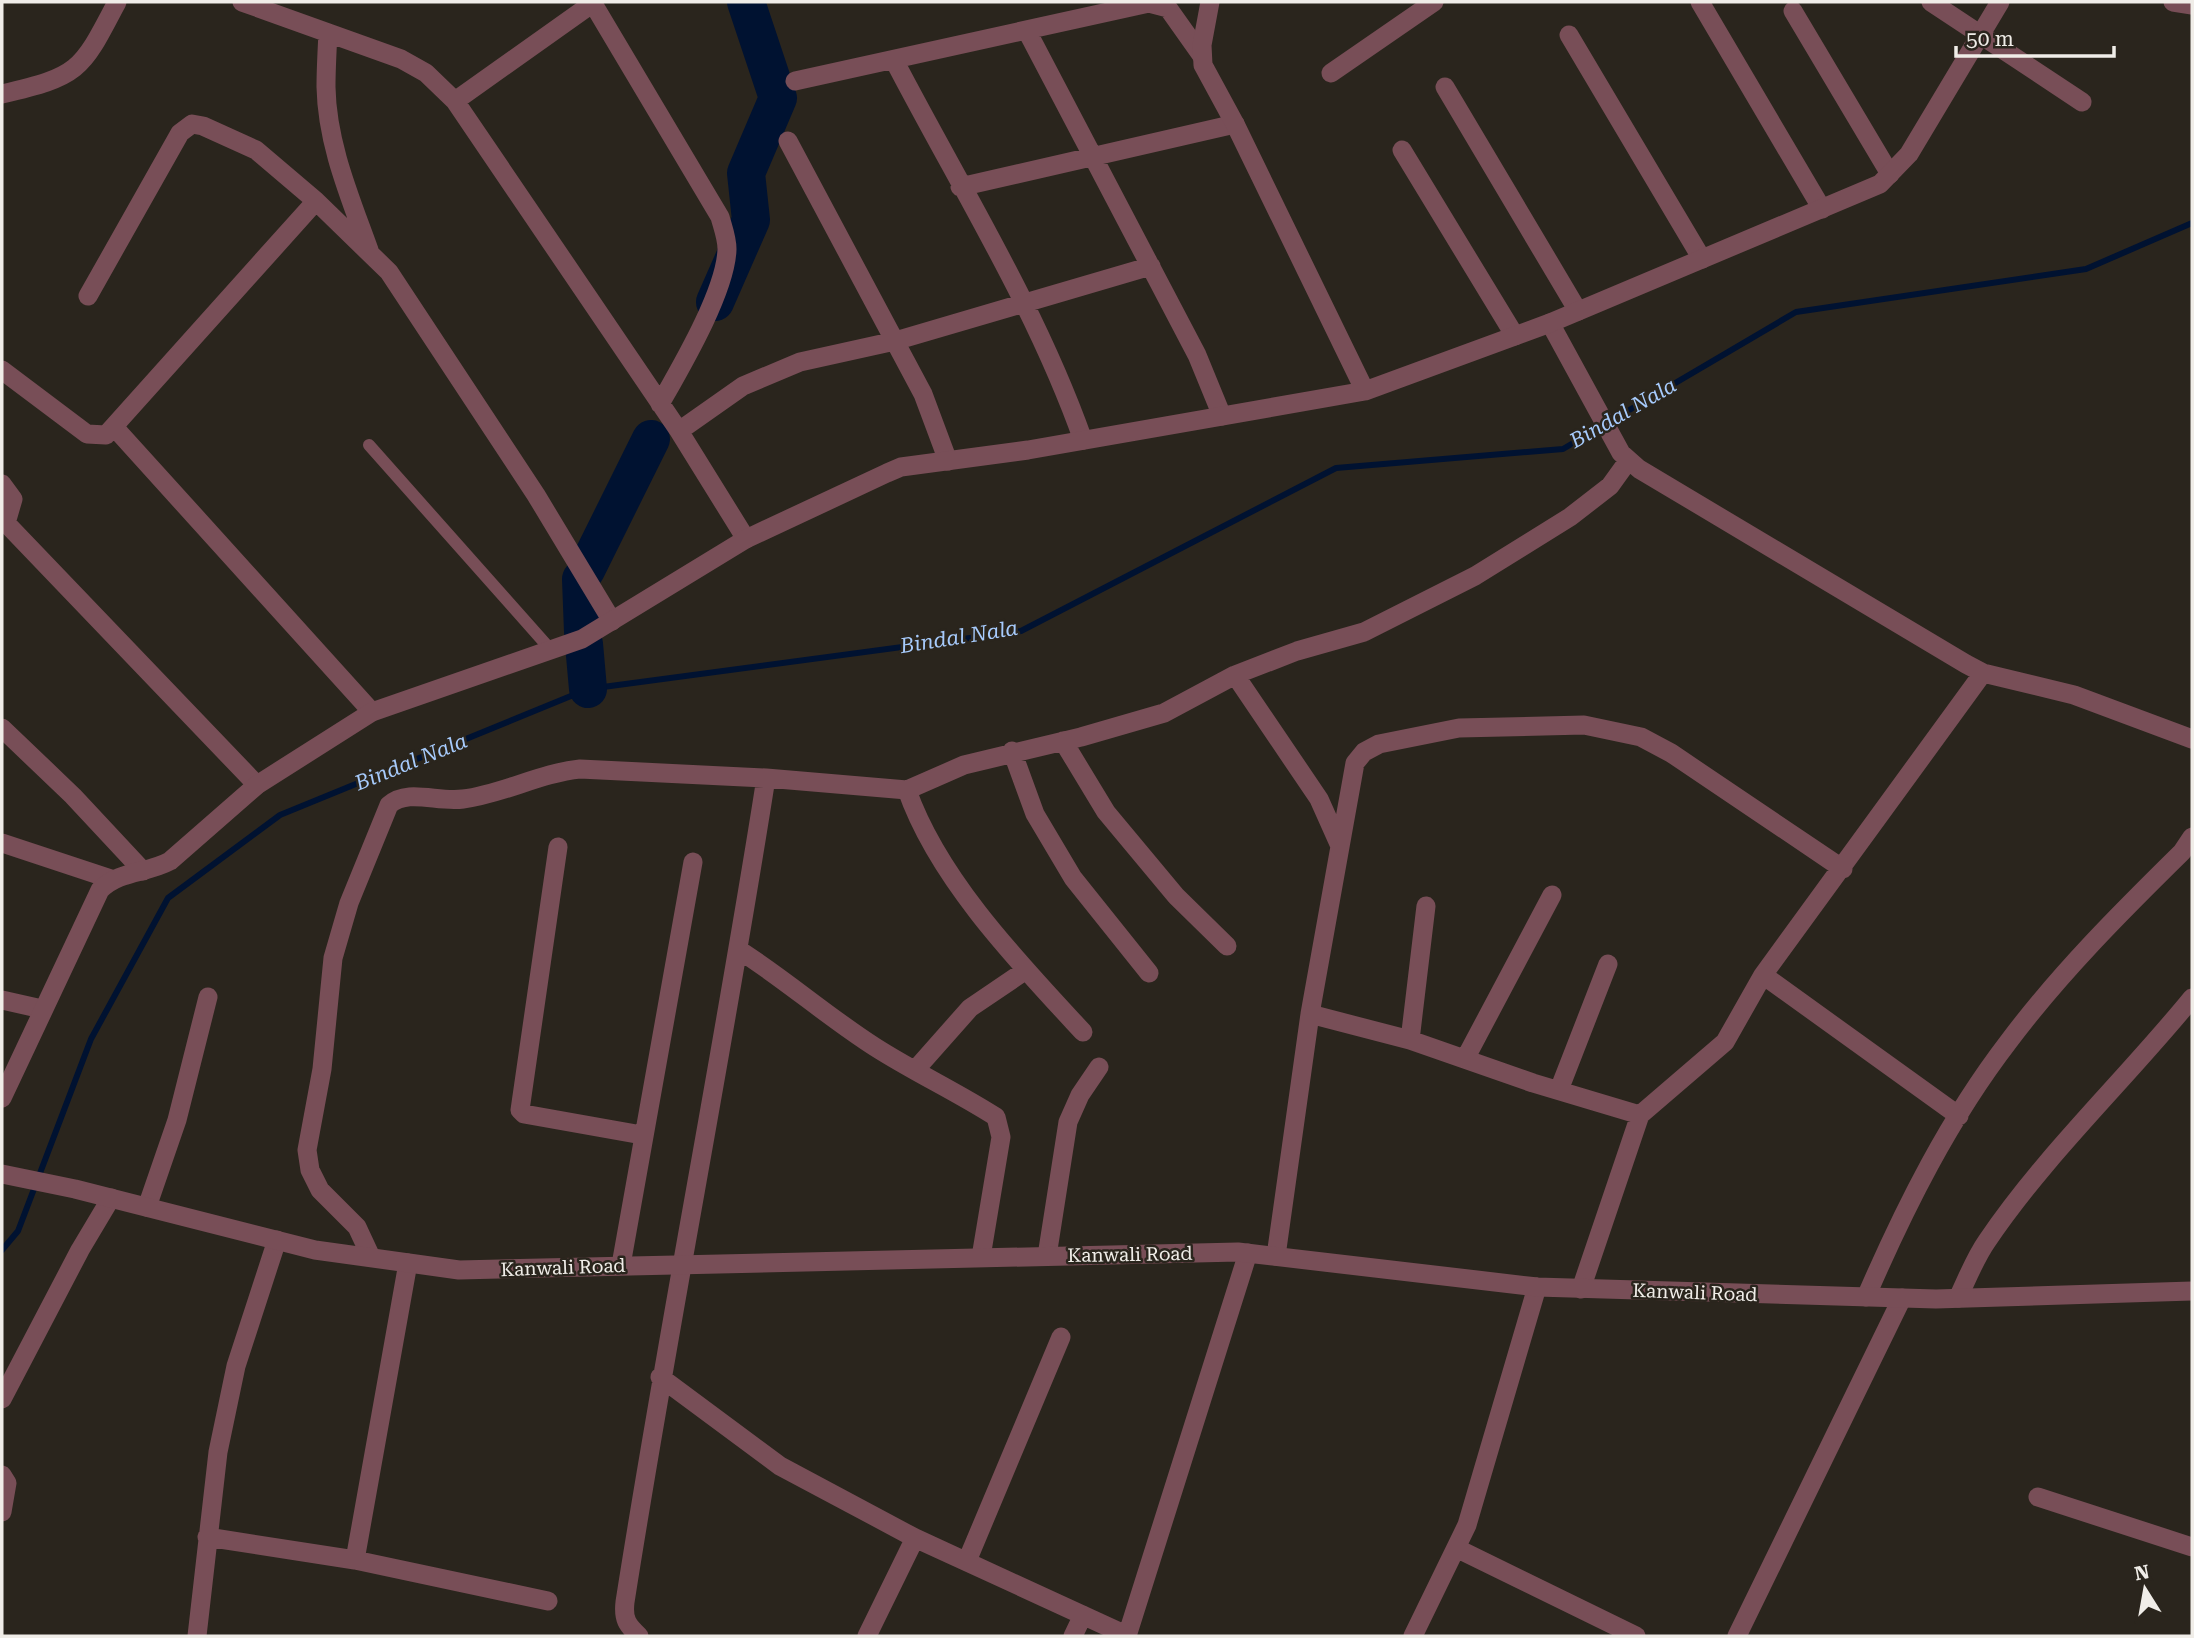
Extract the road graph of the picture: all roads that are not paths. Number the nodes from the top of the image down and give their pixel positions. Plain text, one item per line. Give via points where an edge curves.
1 (117, 2) edge
2 (242, 2) edge
3 (1210, 2) edge
4 (1434, 2) edge
5 (1700, 2) edge
6 (1931, 2) edge
7 (2000, 2) edge
8 (2173, 2) edge
9 (592, 3) edge
10 (2192, 5) edge
11 (1793, 11) dead end
12 (1027, 31) junction
13 (328, 33) junction
14 (1981, 33) junction
15 (1569, 35) dead end
16 (1202, 56) junction
17 (894, 60) junction
18 (1331, 73) dead end
19 (795, 80) dead end
20 (1445, 87) dead end
21 (2, 93) edge
22 (455, 101) junction
23 (2082, 102) dead end
24 (1235, 124) junction
25 (788, 141) dead end
26 (1402, 150) dead end
27 (1095, 156) junction
28 (1890, 174) junction
29 (960, 187) junction
30 (316, 201) junction
31 (1822, 209) junction
32 (370, 254) junction
33 (1702, 259) junction
34 (1151, 266) junction
35 (88, 296) dead end
36 (1023, 302) junction
37 (1578, 311) junction
38 (1550, 323) junction
39 (1514, 336) junction
40 (895, 341) junction
41 (2, 370) edge
42 (1365, 391) junction
43 (660, 404) junction
44 (1222, 416) junction
45 (115, 428) junction
46 (679, 431) junction
47 (1083, 440) junction
48 (369, 445) dead end
49 (1624, 457) junction
50 (948, 461) junction
51 (2, 484) edge
52 (4, 526) edge
53 (746, 539) junction
54 (612, 621) junction
55 (551, 650) junction
56 (1983, 673) junction
57 (1235, 675) junction
58 (372, 712) junction
59 (2, 728) edge
60 (2192, 739) edge
61 (1063, 741) junction
62 (1012, 751) junction
63 (766, 778) junction
64 (257, 785) junction
65 (907, 790) junction
66 (2192, 837) edge
67 (2, 843) edge
68 (1340, 846) junction
69 (558, 847) dead end
70 (693, 862) dead end
71 (1843, 869) junction
72 (143, 871) junction
73 (111, 879) junction
74 (1552, 895) dead end
75 (1426, 906) dead end
76 (1227, 946) dead end
77 (739, 950) junction
78 (1608, 964) dead end
79 (1026, 970) junction
80 (1149, 973) dead end
81 (1763, 975) junction
82 (208, 997) dead end
83 (2192, 998) edge
84 (2, 1000) edge
85 (42, 1009) junction
86 (1310, 1014) junction
87 (1083, 1032) dead end
88 (1410, 1040) junction
89 (1465, 1059) junction
90 (1099, 1067) dead end
91 (916, 1069) junction
92 (1559, 1090) junction
93 (2, 1098) edge
94 (1640, 1115) junction
95 (1959, 1116) junction
96 (642, 1135) junction
97 (2, 1174) edge
98 (111, 1198) junction
99 (147, 1207) junction
100 (276, 1240) junction
101 (1248, 1253) junction
102 (1047, 1256) junction
103 (1276, 1256) junction
104 (371, 1257) junction
105 (981, 1257) junction
106 (408, 1263) junction
107 (681, 1263) junction
108 (621, 1265) junction
109 (1537, 1287) junction
110 (1581, 1289) junction
111 (2192, 1291) edge
112 (1866, 1297) junction
113 (1902, 1298) junction
114 (1958, 1298) junction
115 (1060, 1337) dead end
116 (660, 1377) junction
117 (2, 1399) edge
118 (2, 1475) edge
119 (2038, 1497) dead end
120 (2, 1513) edge
121 (207, 1536) junction
122 (915, 1538) junction
123 (2192, 1547) edge
124 (1456, 1548) junction
125 (355, 1560) junction
126 (967, 1561) junction
127 (548, 1601) dead end
128 (1083, 1615) junction
129 (197, 1636) edge
130 (639, 1636) edge
131 (867, 1636) edge
132 (1073, 1636) edge
133 (1128, 1636) edge
134 (1413, 1636) edge
135 (1636, 1636) edge
136 (1737, 1636) edge

1 - 21 street via 92,50 75,69 57,80
2 - 13 street
3 - 16 street
4 - 18 street
5 - 31 street
6 - 14 street
7 - 14 street
8 - 10 street
9 - 22 street
9 - 43 street via 720,217 726,235 727,252 716,291
11 - 28 street
12 - 16 street via 1161,4
12 - 17 street
12 - 27 street
13 - 22 street via 426,73
13 - 32 street via 326,89 331,128 340,170
14 - 23 street
14 - 28 street via 1909,154
15 - 33 street
16 - 24 street
17 - 19 street
17 - 29 street
20 - 37 street
22 - 43 street
24 - 27 street
24 - 42 street
25 - 40 street
26 - 39 street
27 - 29 street
27 - 34 street
28 - 31 street via 1880,184
29 - 36 street
30 - 32 street
30 - 35 street via 240,140 203,125 186,127
30 - 45 street
31 - 33 street
32 - 54 street via 388,271 416,312
33 - 37 street
34 - 36 street
34 - 44 street via 1198,355
36 - 40 street
36 - 47 street via 1064,386
37 - 38 street
38 - 39 street
38 - 49 street
39 - 42 street
40 - 46 street via 800,362 743,386
40 - 50 street via 923,394
41 - 45 street via 87,434 106,435
42 - 44 street
43 - 46 street
44 - 47 street
45 - 58 street
46 - 53 street
47 - 50 street
48 - 55 lane
49 - 56 street via 1780,556
49 - 57 street via 1610,486 1600,494 1475,576 1364,632
50 - 53 street via 901,467
51 - 52 street via 13,499
52 - 64 street
53 - 54 street
54 - 55 street
55 - 58 street
56 - 60 street via 2074,695
56 - 71 street
57 - 61 street via 1164,713
57 - 68 street via 1319,799
58 - 64 street
59 - 72 street
61 - 62 street
61 - 76 street via 1106,812 1176,896
62 - 65 street via 964,765
62 - 80 street via 1035,814 1073,878
63 - 65 street
63 - 77 street
63 - 104 street via 580,769 462,800 408,796 397,797 389,805 349,904 333,958 322,1069 307,1150 320,1190 357,1227
64 - 72 street via 170,861
65 - 79 street via 919,824 965,893
66 - 95 street via 2092,942 2008,1041
67 - 73 street
68 - 71 street via 1355,763 1364,751 1459,728 1584,725 1641,737 1671,753
68 - 86 street
69 - 96 street via 520,1110
70 - 96 street
71 - 81 street
72 - 73 street
73 - 85 street via 100,890
74 - 89 street
75 - 88 street
77 - 91 street via 874,1046
77 - 107 street
78 - 92 street
79 - 87 street
79 - 91 street via 970,1008
81 - 94 street via 1725,1042
81 - 95 street
82 - 99 street via 177,1120
83 - 114 street via 1986,1242
84 - 85 street
85 - 93 street
86 - 88 street
86 - 103 street
88 - 89 street
89 - 92 street
90 - 102 street via 1068,1122
91 - 105 street via 996,1117 1000,1126
92 - 94 street
94 - 110 street
95 - 112 street via 1894,1231
96 - 108 street
97 - 98 street, Kanwali Road
98 - 99 street, Kanwali Road
98 - 117 street
99 - 100 street, Kanwali Road
100 - 104 street, Kanwali Road
100 - 121 street via 236,1366
101 - 102 street, Kanwali Road
101 - 103 street, Kanwali Road
101 - 133 street
102 - 105 street, Kanwali Road
103 - 109 street, Kanwali Road
104 - 106 street, Kanwali Road
105 - 107 street, Kanwali Road
106 - 108 street, Kanwali Road via 459,1270
106 - 125 street
107 - 108 street, Kanwali Road
107 - 116 street
109 - 110 street, Kanwali Road
109 - 124 street via 1467,1525
110 - 112 street, Kanwali Road
111 - 114 street, Kanwali Road
112 - 113 street, Kanwali Road
113 - 114 street, Kanwali Road
113 - 136 street
115 - 126 street
116 - 122 street via 780,1466
116 - 130 street via 625,1602 627,1625
118 - 120 street via 8,1483
119 - 123 street
121 - 125 street
121 - 129 street
122 - 126 street
122 - 131 street
124 - 134 street
124 - 135 street
125 - 127 street
126 - 128 street
128 - 132 street
128 - 133 street

